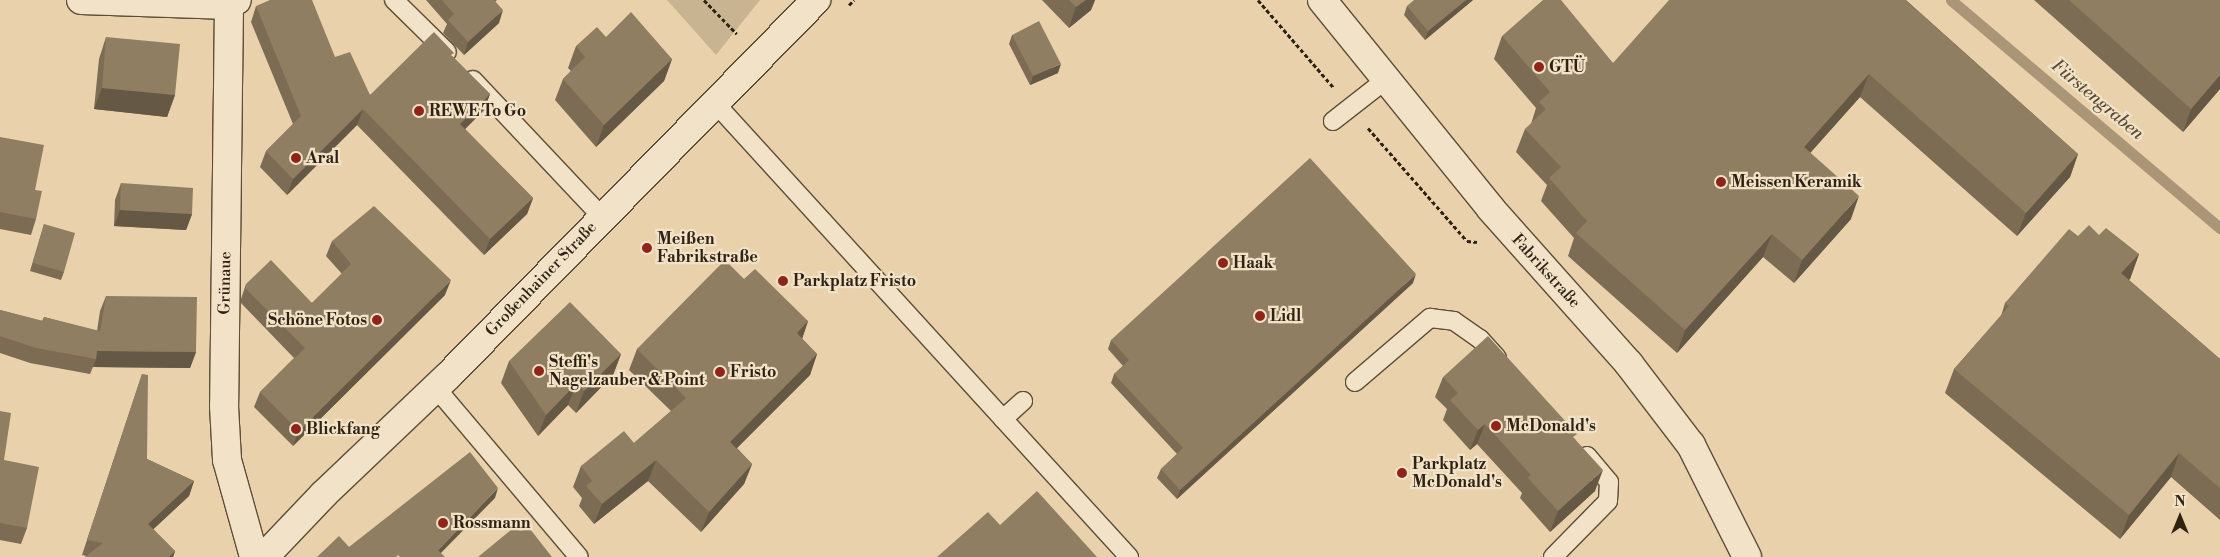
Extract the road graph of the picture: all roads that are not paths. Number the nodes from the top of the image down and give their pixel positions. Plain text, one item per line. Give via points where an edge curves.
1 (81, 0) edge
2 (394, 0) edge
3 (816, 0) edge
4 (1322, 0) edge
5 (233, 2) edge
6 (1388, 78) junction
7 (716, 104) junction
8 (1333, 120) dead end
9 (601, 216) junction
10 (1506, 368) edge
11 (1355, 382) dead end
12 (436, 388) junction
13 (1023, 401) dead end
14 (1003, 419) junction
15 (1573, 440) edge
16 (1743, 556) edge
17 (254, 557) edge
18 (264, 557) edge
19 (579, 557) edge
20 (1129, 557) edge
21 (1553, 557) edge

1 - 5 street
2 - 9 lane
3 - 7 street, Großenhainer Straße
4 - 6 street, Fabrikstraße
5 - 17 street, Grünaue via 224,406 227,460
6 - 8 lane
6 - 16 street, Fabrikstraße via 1525,248 1629,364 1691,445
7 - 9 street, Großenhainer Straße
7 - 14 lane
9 - 12 street, Großenhainer Straße
10 - 11 lane via 1480,339 1454,321 1430,318
12 - 18 street, Großenhainer Straße via 324,494
12 - 19 lane
13 - 14 lane
14 - 20 lane
15 - 21 lane via 1609,482 1608,501

